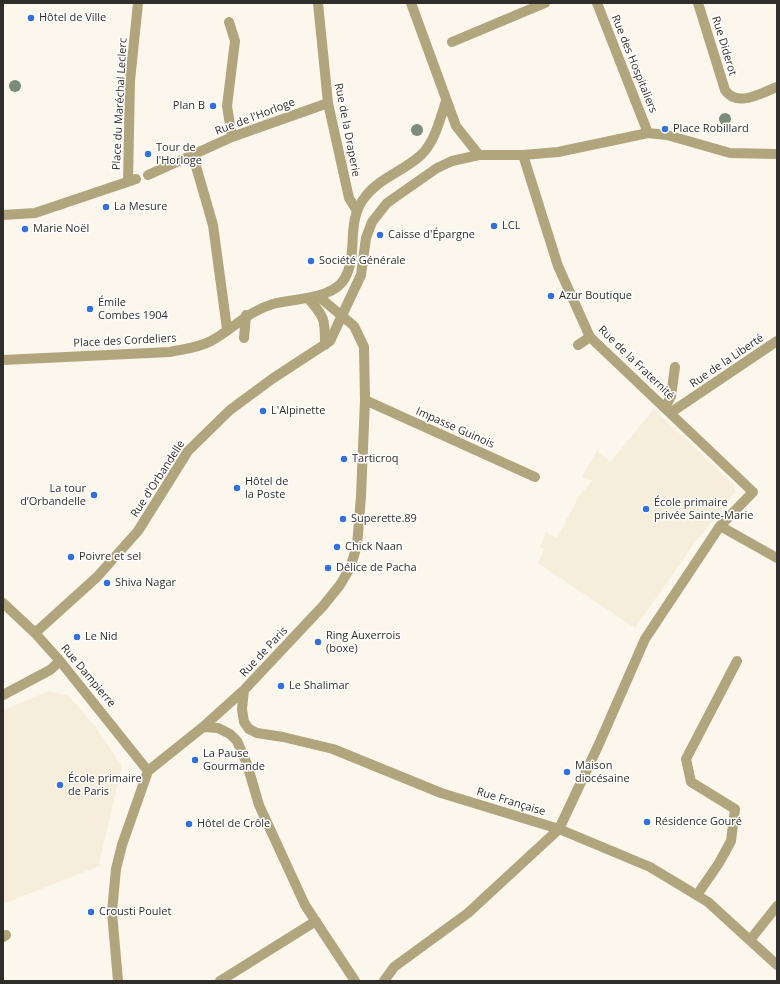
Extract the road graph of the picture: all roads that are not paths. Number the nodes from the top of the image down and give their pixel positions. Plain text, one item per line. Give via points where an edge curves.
1 (138, 3) edge
2 (318, 3) edge
3 (411, 3) edge
4 (545, 3) edge
5 (597, 3) edge
6 (698, 3) edge
7 (229, 22) dead end
8 (452, 42) dead end
9 (777, 87) edge
10 (446, 101) junction
11 (328, 103) junction
12 (648, 133) junction
13 (232, 137) junction
14 (479, 154) junction
15 (777, 154) edge
16 (193, 156) junction
17 (523, 156) junction
18 (148, 175) dead end
19 (357, 211) junction
20 (3, 215) edge
21 (318, 296) junction
22 (308, 298) junction
23 (246, 315) junction
24 (342, 316) junction
25 (227, 329) junction
26 (590, 337) junction
27 (244, 338) dead end
28 (777, 341) edge
29 (325, 345) junction
30 (578, 345) dead end
31 (3, 360) edge
32 (675, 367) dead end
33 (365, 400) junction
34 (668, 410) junction
35 (535, 477) dead end
36 (720, 526) junction
37 (777, 558) edge
38 (3, 603) edge
39 (35, 633) junction
40 (60, 661) junction
41 (737, 661) dead end
42 (244, 690) junction
43 (3, 695) edge
44 (203, 727) junction
45 (148, 771) junction
46 (559, 829) junction
47 (697, 895) junction
48 (777, 906) edge
49 (316, 921) junction
50 (750, 940) junction
51 (777, 965) edge
52 (118, 981) edge
53 (220, 981) edge
54 (355, 981) edge
55 (384, 981) edge

1 - 20 street, Place du Maréchal Leclerc via 130,81 132,181 35,213
2 - 11 street, Rue de la Draperie
3 - 10 street
4 - 8 street
5 - 12 street, Rue des Hospitaliers
6 - 9 street, Rue Diderot via 729,96 738,100 744,99
7 - 13 street via 234,41 227,106
10 - 14 street via 460,132
10 - 19 street, Place des Cordeliers via 429,146 420,156 376,186 364,197
11 - 13 street, Rue de l'Horloge
11 - 19 street, Rue de la Draperie via 349,198
12 - 15 street via 668,135 730,153
12 - 17 street via 558,152
13 - 16 street, Rue de l'Horloge
14 - 17 street, Rue d'Orbandelle
14 - 24 street, Rue d'Orbandelle via 437,168 378,212 366,238 361,275
16 - 18 street, Rue de l'Horloge
16 - 25 street via 213,225
17 - 26 street, Rue de la Fraternité via 558,266
19 - 21 street, Place des Cordeliers via 349,271 335,288
21 - 22 street, Place des Cordeliers
21 - 24 street, Rue de Paris
22 - 23 street, Place des Cordeliers via 273,304
22 - 29 street via 323,316
23 - 25 street, Place des Cordeliers
23 - 27 street
24 - 29 street, Rue d'Orbandelle via 330,341
24 - 33 street, Rue de Paris via 354,326 364,347
25 - 31 street, Place des Cordeliers via 211,341 170,352
26 - 30 street
26 - 34 street, Rue de la Fraternité
28 - 34 street, Rue de la Liberté
29 - 39 street, Rue d'Orbandelle via 230,410 188,451 138,531 97,577
32 - 34 street
33 - 35 street, Impasse Guinois
33 - 42 street, Rue de Paris via 359,526 350,568 323,606
34 - 36 street, Rue de la Fraternité via 753,492
36 - 37 street
36 - 46 street via 645,639
38 - 39 street, Rue Dampierre
39 - 40 street, Rue Dampierre
40 - 43 street via 50,670
40 - 45 street, Rue Dampierre
41 - 47 street via 686,759 691,782 736,809 731,841
42 - 44 street, Rue de Paris
42 - 46 street, Rue Française via 244,722 249,729 257,733 333,749 441,793
44 - 45 street, Rue de Paris
44 - 49 street via 218,728 237,741 247,764 258,805
45 - 52 street via 116,870 112,912
46 - 47 street, Rue Française via 650,867
46 - 55 street via 468,912 394,967
47 - 50 street, Rue Française
48 - 50 street
49 - 53 street
49 - 54 street
50 - 51 street, Rue Française

